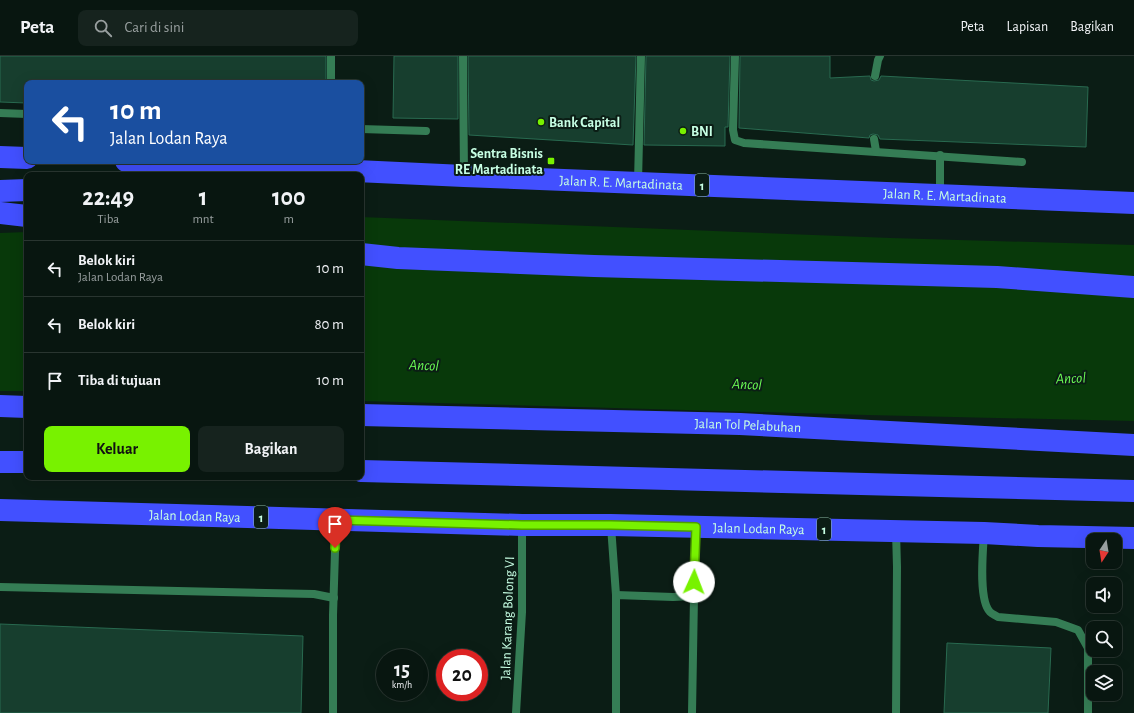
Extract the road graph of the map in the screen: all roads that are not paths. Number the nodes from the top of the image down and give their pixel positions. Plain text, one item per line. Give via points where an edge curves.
1 (331, 56) edge
2 (463, 56) edge
3 (641, 56) edge
4 (734, 56) edge
5 (880, 56) edge
6 (875, 76) dead end
7 (331, 80) edge
8 (0, 113) edge
9 (24, 114) edge
10 (364, 129) edge
11 (426, 131) dead end
12 (874, 139) dead end
13 (876, 151) junction
14 (940, 155) junction
15 (0, 157) edge
16 (24, 158) edge
17 (1022, 162) dead end
18 (193, 164) edge
19 (328, 165) edge
20 (238, 166) junction
21 (184, 172) edge
22 (464, 176) junction
23 (638, 182) junction
24 (24, 190) edge
25 (0, 191) edge
26 (940, 196) junction
27 (1134, 203) edge
28 (0, 213) edge
29 (24, 216) edge
30 (364, 254) edge
31 (1134, 287) edge
32 (0, 406) edge
33 (24, 407) edge
34 (364, 415) edge
35 (1134, 445) edge
36 (0, 462) edge
37 (24, 462) edge
38 (364, 471) edge
39 (1134, 491) edge
40 (0, 510) edge
41 (336, 520) junction
42 (522, 525) junction
43 (611, 525) junction
44 (696, 527) junction
45 (896, 530) junction
46 (984, 533) junction
47 (1038, 536) junction
48 (1134, 538) edge
49 (1086, 541) edge
50 (1122, 545) edge
51 (1134, 546) edge
52 (0, 587) edge
53 (616, 595) junction
54 (694, 596) junction
55 (334, 598) junction
56 (333, 713) edge
57 (516, 713) edge
58 (616, 713) edge
59 (692, 713) edge
60 (896, 713) edge
61 (1088, 713) edge

1 - 7 street
2 - 22 street
3 - 23 street
4 - 13 street via 735,140
5 - 6 street
8 - 9 street
10 - 11 street
12 - 13 street
13 - 14 street
14 - 17 street
14 - 26 street
15 - 16 highway
18 - 20 highway
19 - 20 highway, Jalan R. E. Martadinata / 1
19 - 22 highway, Jalan R. E. Martadinata / 1
20 - 21 highway, Jalan R. E. Martadinata / 1
22 - 23 highway, Jalan R. E. Martadinata / 1
23 - 26 highway, Jalan R. E. Martadinata / 1
24 - 25 highway
26 - 27 highway, Jalan R. E. Martadinata / 1
28 - 29 highway
30 - 31 highway via 594,266 997,276
32 - 33 highway
34 - 35 highway, Jalan Tol Pelabuhan via 740,424
36 - 37 highway
38 - 39 highway
40 - 41 highway, Jalan Lodan Raya / 1
41 - 42 highway, Jalan Lodan Raya / 1
41 - 55 street
42 - 43 highway, Jalan Lodan Raya / 1
42 - 57 street, Jalan Karang Bolong VI via 522,612
43 - 44 highway, Jalan Lodan Raya / 1
43 - 53 street
44 - 45 highway, Jalan Lodan Raya / 1
44 - 54 street
45 - 46 highway, Jalan Lodan Raya / 1
45 - 60 street
46 - 47 highway, Jalan Lodan Raya / 1
46 - 61 street via 981,574 985,606 998,617 1056,622 1078,630 1088,648
47 - 48 highway, Jalan Lodan Raya / 1
47 - 49 highway
50 - 51 highway
52 - 55 street via 314,594
53 - 54 street
53 - 58 street
54 - 59 street
55 - 56 street

